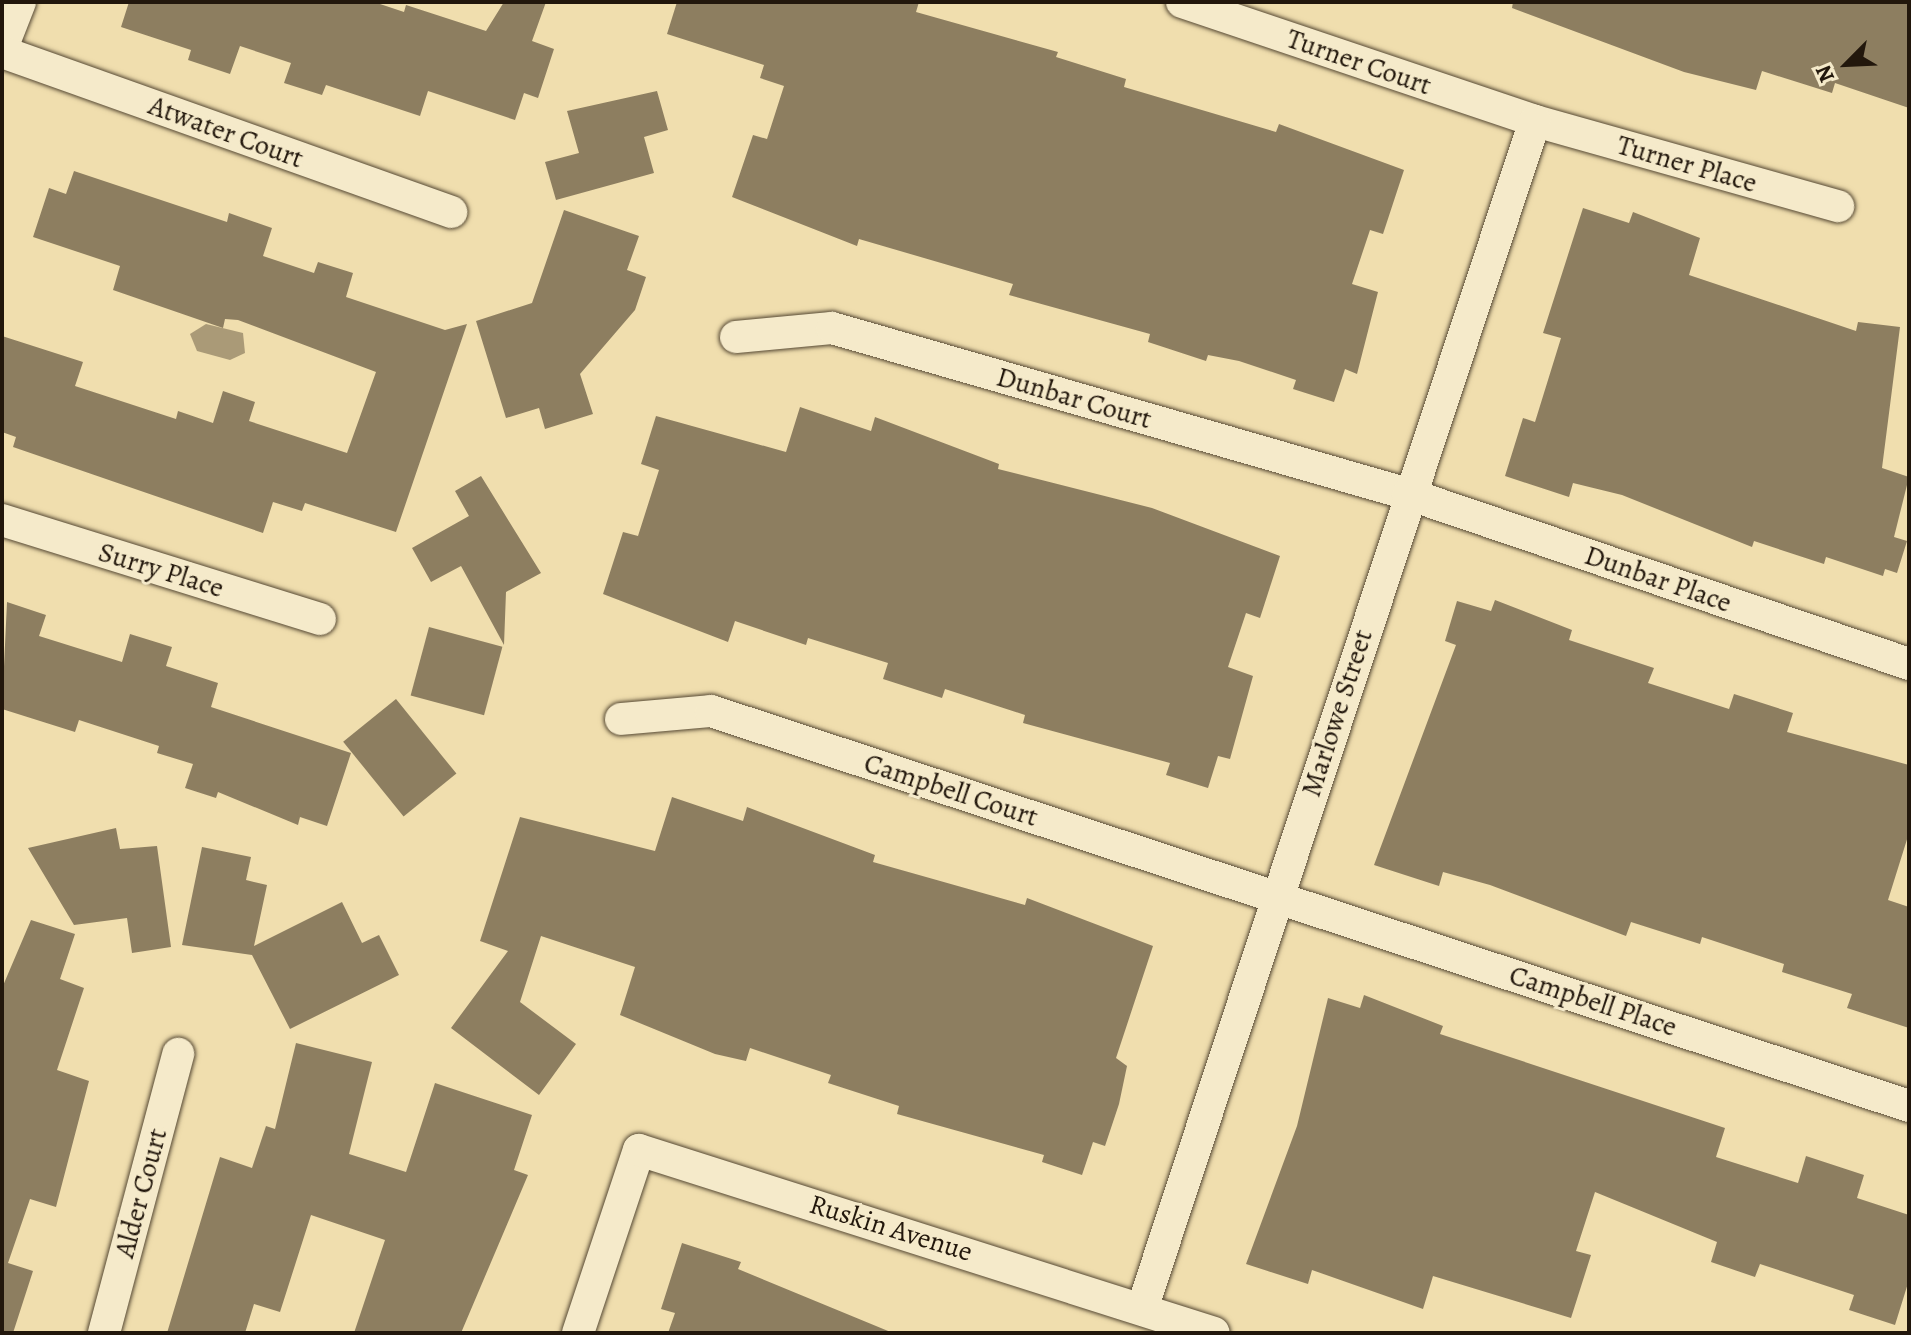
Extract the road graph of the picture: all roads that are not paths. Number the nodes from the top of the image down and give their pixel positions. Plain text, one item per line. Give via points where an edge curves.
1 (20, 2) edge
2 (1182, 2) edge
3 (2, 50) edge
4 (1535, 121) junction
5 (1838, 206) dead end
6 (451, 212) dead end
7 (736, 337) dead end
8 (1408, 494) junction
9 (2, 520) edge
10 (320, 619) dead end
11 (1909, 664) edge
12 (621, 719) dead end
13 (1277, 897) junction
14 (178, 1054) dead end
15 (1909, 1106) edge
16 (1143, 1306) junction
17 (104, 1333) edge
18 (578, 1333) edge
19 (1214, 1333) edge

1 - 3 street
2 - 4 street, Turner Court
3 - 6 street, Atwater Court
4 - 5 street, Turner Place
4 - 8 street, Marlowe Street
7 - 8 street, Dunbar Court via 832,328
8 - 11 street, Dunbar Place
8 - 13 street, Marlowe Street
9 - 10 street, Surry Place
12 - 13 street, Campbell Court via 711,711
13 - 15 street, Campbell Place
13 - 16 street, Marlowe Street
14 - 17 street, Alder Court
16 - 18 street, Ruskin Avenue via 639,1150
16 - 19 street, Ruskin Avenue

